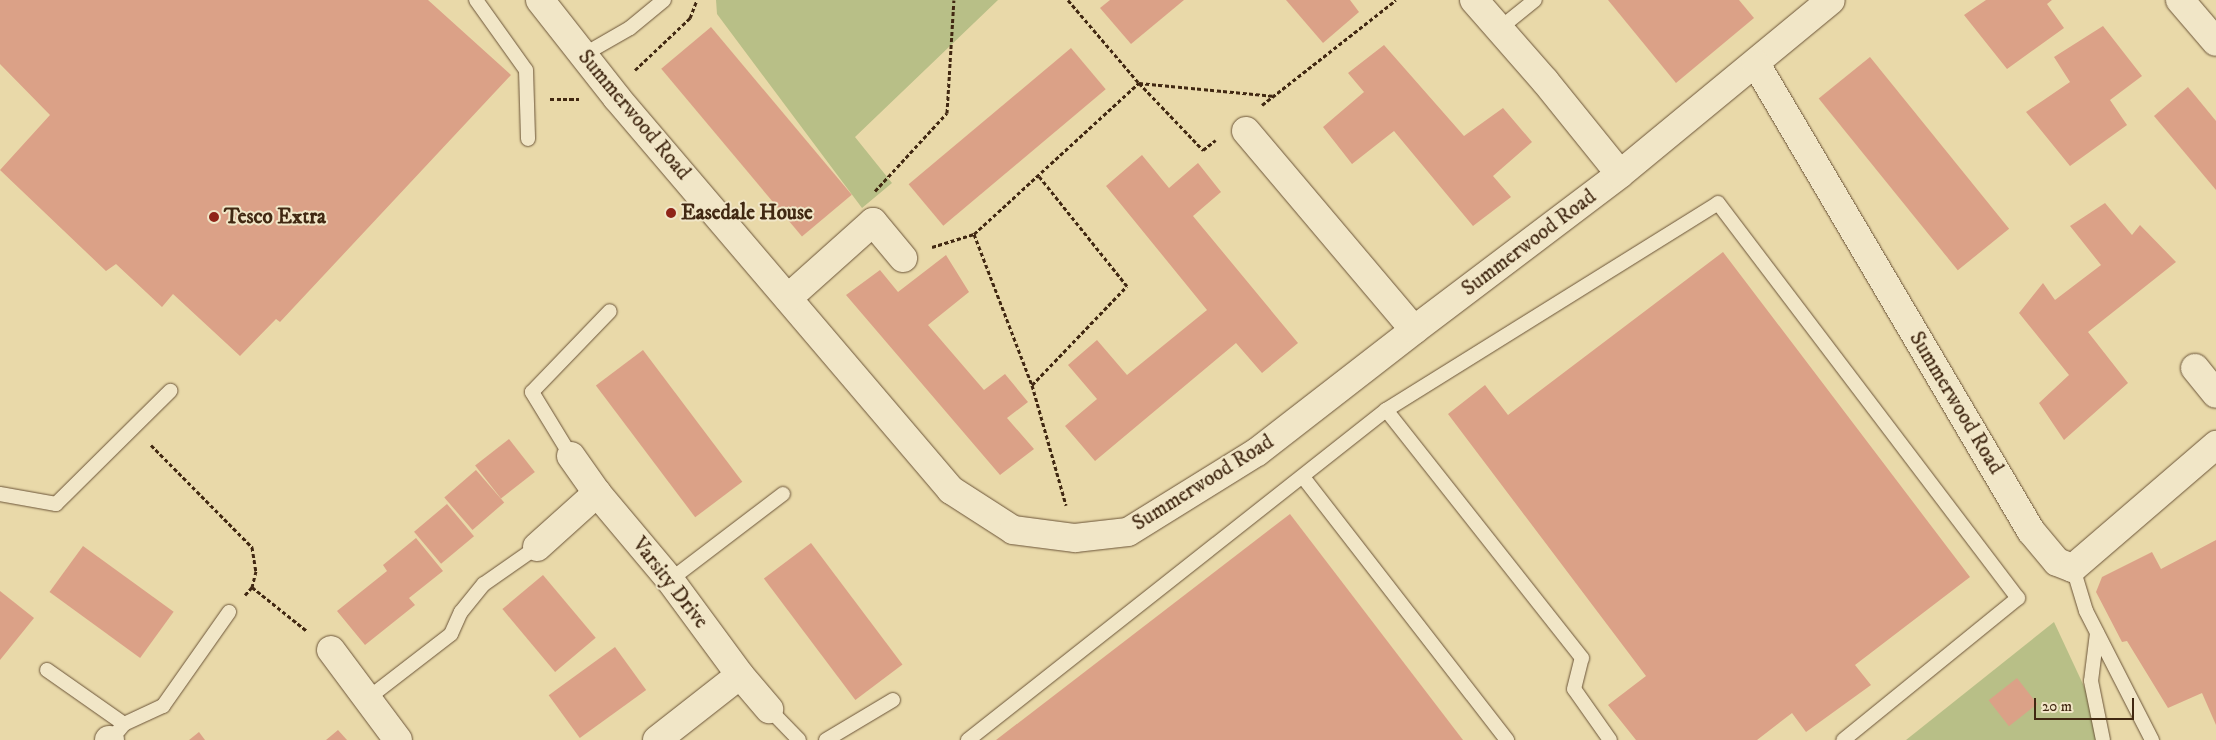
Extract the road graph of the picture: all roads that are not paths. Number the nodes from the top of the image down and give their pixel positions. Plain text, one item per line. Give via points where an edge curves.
1 (476, 0) edge
2 (540, 0) edge
3 (664, 0) edge
4 (1474, 0) edge
5 (1535, 0) edge
6 (1831, 0) edge
7 (2180, 0) edge
8 (1499, 30) junction
9 (2216, 42) edge
10 (583, 55) junction
11 (1756, 64) junction
12 (1242, 126) road end
13 (528, 139) dead end
14 (1620, 174) junction
15 (903, 258) road end
16 (788, 298) junction
17 (610, 311) dead end
18 (1414, 330) junction
19 (2195, 368) dead end
20 (170, 392) dead end
21 (2216, 394) edge
22 (1386, 410) junction
23 (2216, 445) edge
24 (571, 456) joint
25 (1303, 477) junction
26 (597, 492) junction
27 (0, 494) edge
28 (783, 494) dead end
29 (537, 547) joint
30 (2073, 568) junction
31 (670, 580) junction
32 (229, 612) road end
33 (2097, 633) junction
34 (331, 650) road end
35 (47, 670) dead end
36 (740, 675) junction
37 (367, 699) junction
38 (893, 700) dead end
39 (769, 709) joint
40 (114, 734) edge
41 (398, 740) edge
42 (657, 740) edge
43 (798, 740) edge
44 (826, 740) edge
45 (968, 740) edge
46 (1506, 740) edge
47 (1610, 740) edge
48 (1843, 740) edge
49 (2103, 740) edge
50 (2152, 740) edge

1 - 13 lane via 526,70
2 - 10 street, Summerwood Road
3 - 10 lane via 630,28
4 - 8 street
5 - 8 lane
6 - 11 street, Summerwood Road
7 - 9 street
8 - 14 street
10 - 16 street, Summerwood Road
11 - 14 street, Summerwood Road
11 - 30 street, Summerwood Road via 2031,531 2057,562
12 - 18 street
14 - 18 street, Summerwood Road
15 - 16 street via 873,222
16 - 18 street, Summerwood Road via 951,490 1013,530 1075,538 1128,532 1257,452
17 - 24 lane via 532,392
19 - 21 street
20 - 27 lane via 56,504
22 - 25 lane
22 - 47 lane via 1582,658 1574,689
22 - 48 lane via 1718,204 2018,598
23 - 30 street
24 - 26 street, Varsity Drive
25 - 45 lane
25 - 46 lane
26 - 29 street
26 - 31 street, Varsity Drive
28 - 31 lane
29 - 37 lane via 484,584 461,612 451,634
30 - 33 lane via 2086,611
31 - 36 street, Varsity Drive
32 - 40 lane via 163,706
33 - 49 lane via 2091,681
33 - 50 lane
34 - 37 street
35 - 40 lane
36 - 39 street, Varsity Drive
36 - 42 street
37 - 41 street
38 - 44 lane
39 - 43 lane

